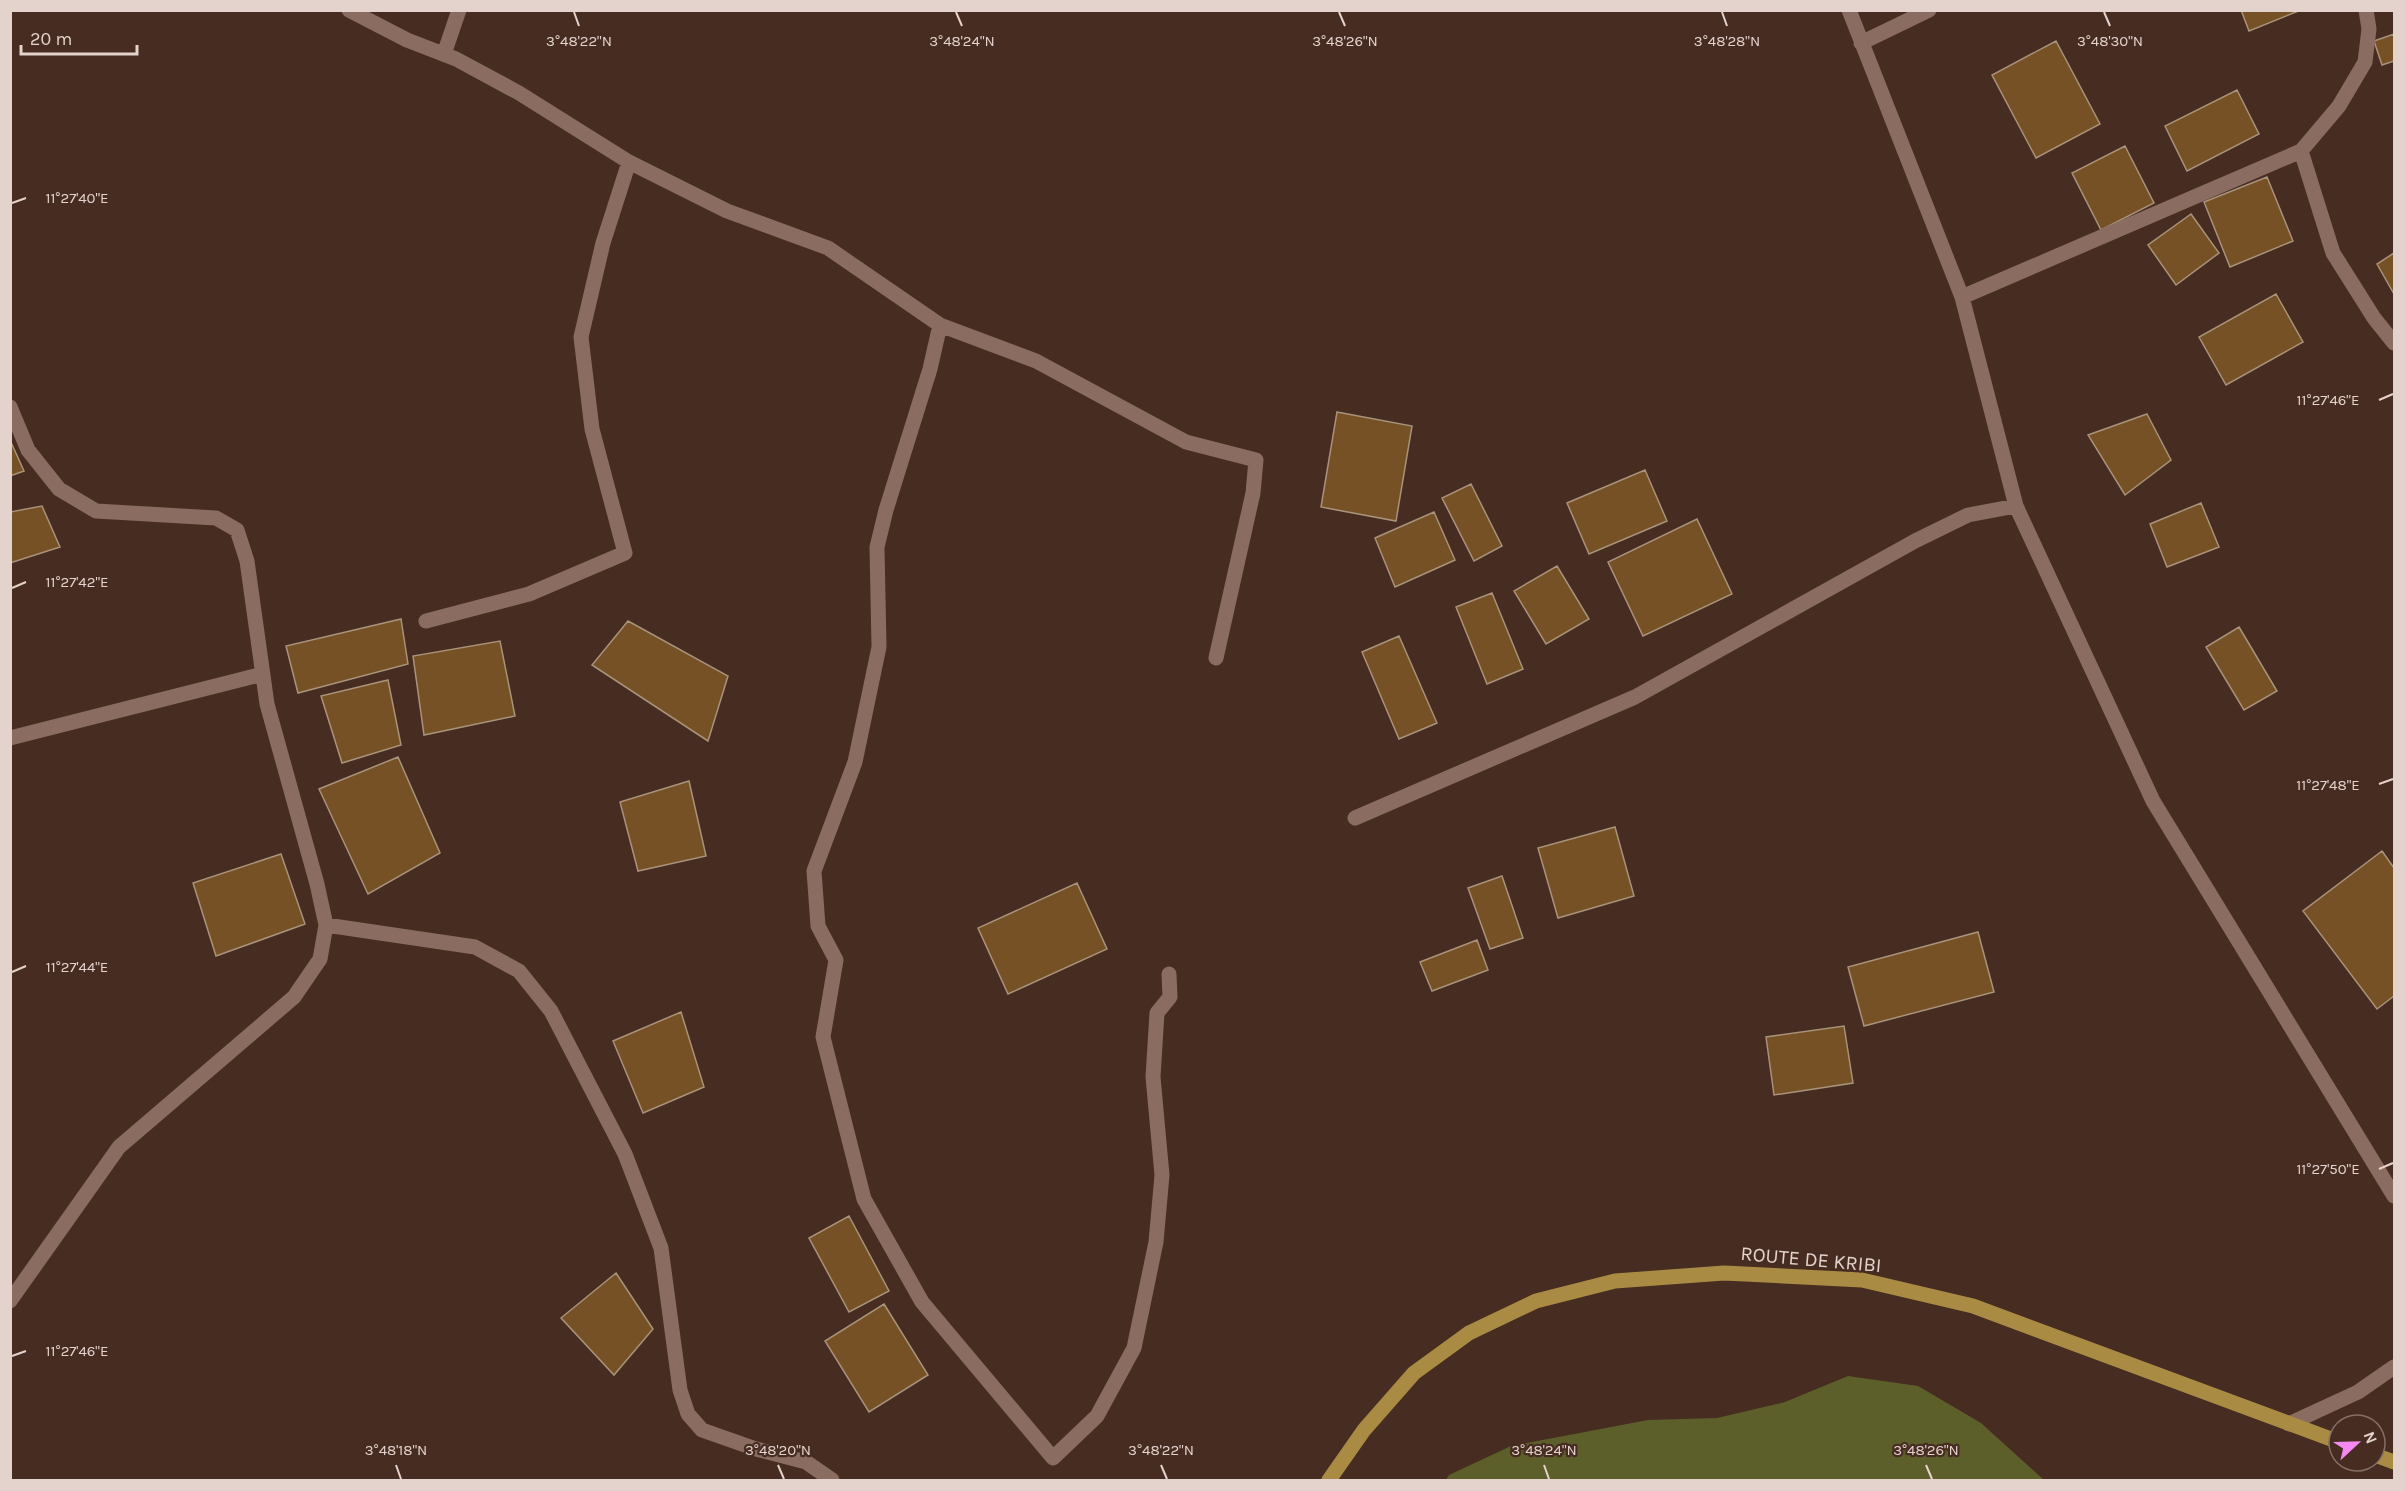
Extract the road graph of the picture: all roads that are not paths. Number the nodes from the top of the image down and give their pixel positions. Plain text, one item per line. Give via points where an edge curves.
1 (349, 10) edge
2 (459, 10) edge
3 (1849, 10) edge
4 (1929, 10) edge
5 (2366, 10) edge
6 (1861, 44) junction
7 (444, 54) junction
8 (2301, 151) junction
9 (629, 162) junction
10 (1962, 297) junction
11 (940, 325) junction
12 (2394, 343) edge
13 (10, 407) edge
14 (2016, 506) junction
15 (426, 621) dead end
16 (1216, 658) dead end
17 (263, 674) junction
18 (10, 738) edge
19 (1355, 818) dead end
20 (326, 925) junction
21 (1169, 974) dead end
22 (2394, 1196) edge
23 (10, 1301) edge
24 (2394, 1367) edge
25 (2289, 1424) junction
26 (2327, 1438) edge
27 (832, 1480) edge
28 (1329, 1480) edge

1 - 7 street
2 - 7 street
3 - 6 street
4 - 6 street
5 - 8 street via 2369,29 2365,62 2339,106
6 - 10 street
7 - 9 street via 519,93
8 - 10 street
8 - 12 street via 2333,253
9 - 11 street via 727,211 828,248
9 - 15 street via 603,243 581,338 591,429 625,553 529,594
10 - 14 street
11 - 16 street via 1036,361 1186,442 1256,460 1253,493
11 - 21 street via 876,547 879,647 855,762 814,871 819,926 836,960 823,1037 864,1199 922,1302 1053,1458 1097,1416 1134,1348 1157,1231 1162,1175 1153,1077 1157,1013 1170,998
13 - 17 street via 28,450 59,489 96,511 216,518 237,530 248,561
14 - 19 street via 1968,515 1904,546 1635,697
14 - 22 street via 2153,801
17 - 18 street
17 - 20 street
20 - 23 street via 320,959 294,997 119,1147
20 - 27 street via 476,946 519,971 551,1011 625,1154 662,1248 680,1390 688,1414 702,1430 806,1462
24 - 25 street via 2358,1392
25 - 26 main road, ROUTE DE KRIBI
25 - 28 main road, ROUTE DE KRIBI via 1974,1306 1862,1280 1724,1273 1615,1281 1536,1301 1469,1333 1414,1373 1364,1430

